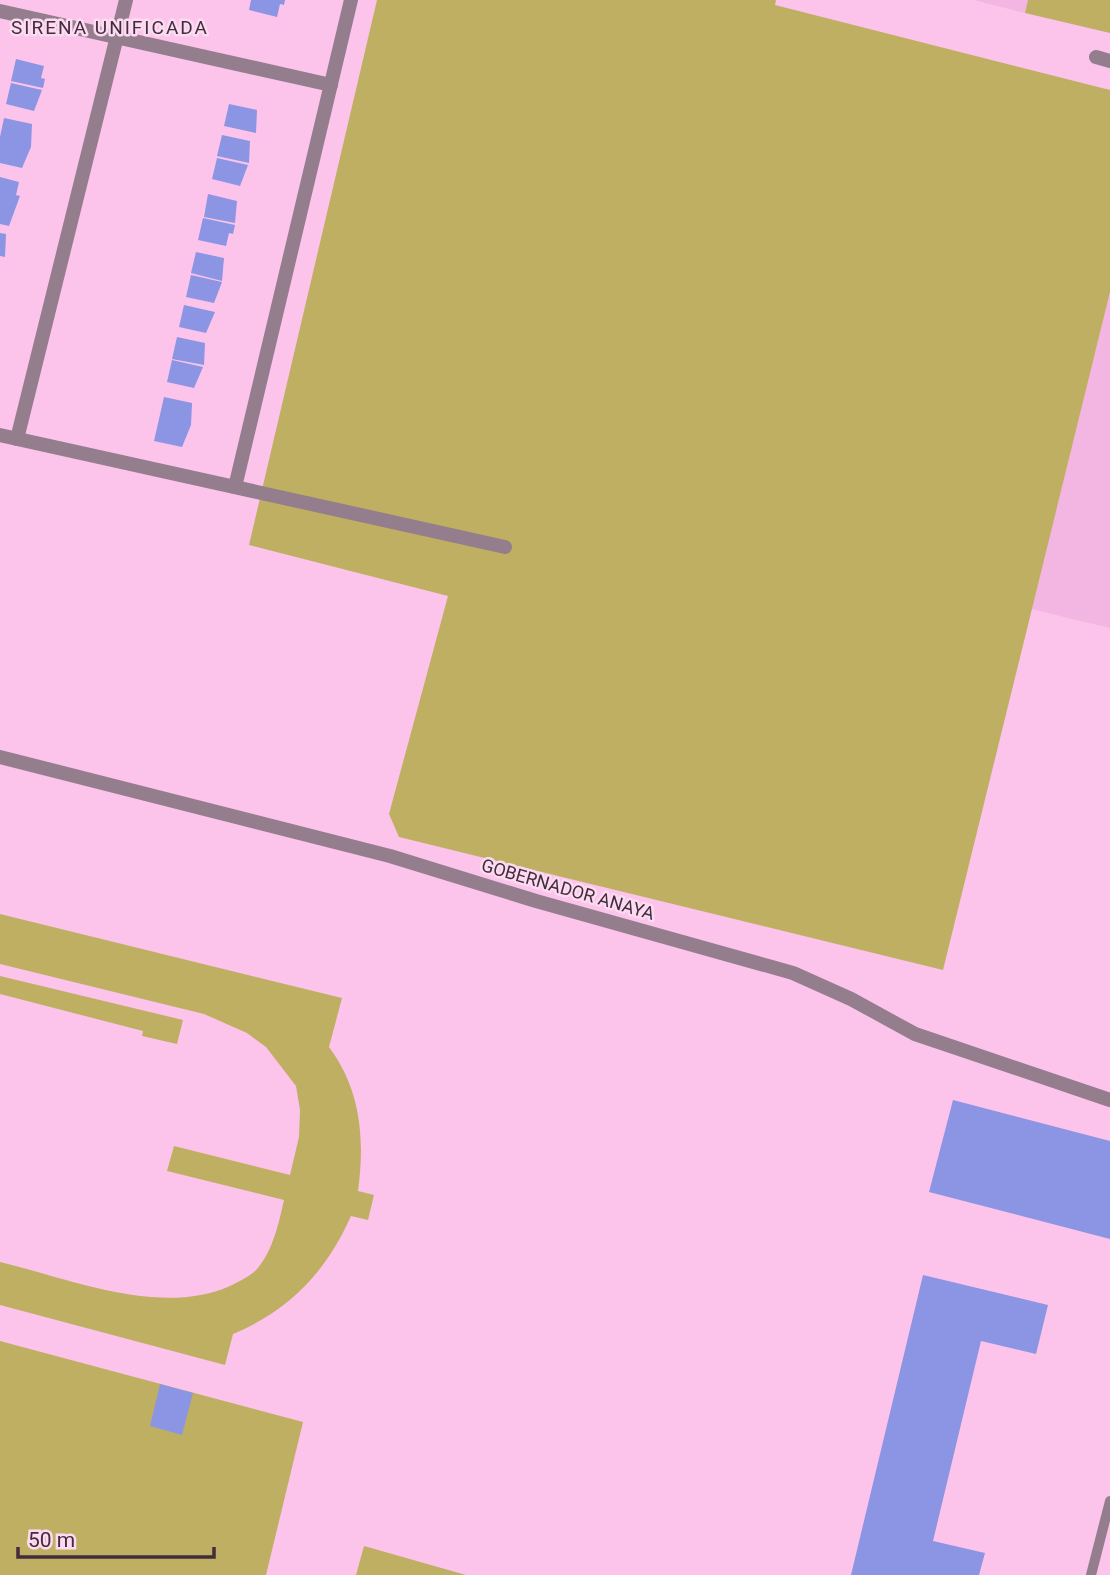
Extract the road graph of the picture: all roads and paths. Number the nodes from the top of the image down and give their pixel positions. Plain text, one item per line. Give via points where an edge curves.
1 (126, 0) edge
2 (351, 0) edge
3 (0, 11) edge
4 (117, 38) junction
5 (331, 85) junction
6 (0, 435) edge
7 (17, 439) junction
8 (235, 487) junction
9 (505, 547) dead end
10 (0, 757) edge
11 (1110, 1100) edge
12 (1110, 1501) edge
13 (1091, 1575) edge

1 - 4 street
2 - 5 street
3 - 4 street
4 - 5 street
4 - 7 street
5 - 8 street
6 - 7 street
7 - 8 street
8 - 9 street
10 - 11 street, GOBERNADOR ANAYA via 390,856 793,973 915,1034
12 - 13 lane

